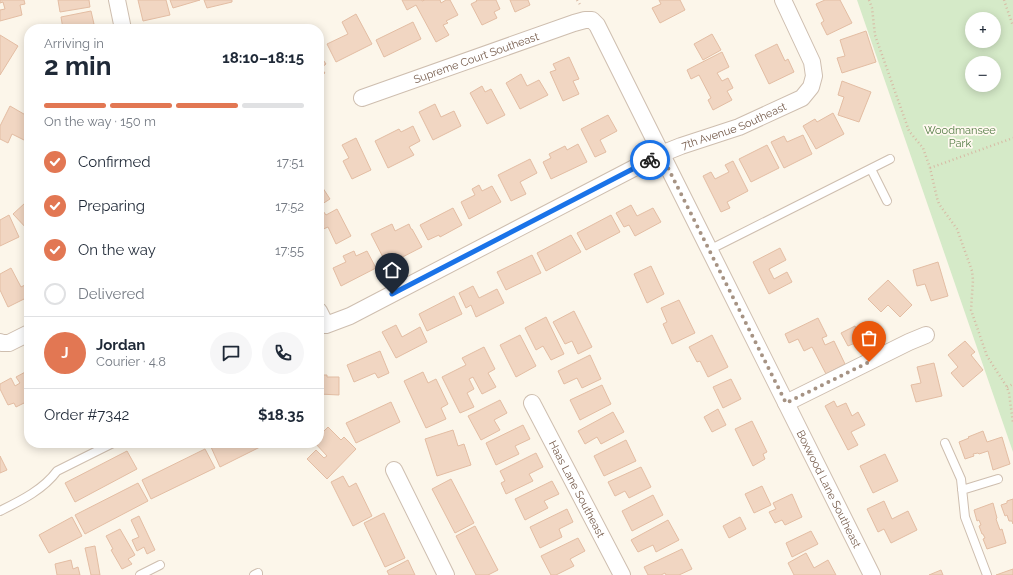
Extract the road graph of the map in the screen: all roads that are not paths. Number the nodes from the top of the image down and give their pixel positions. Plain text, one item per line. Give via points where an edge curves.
1 (117, 0) edge
2 (783, 0) edge
3 (592, 20) joint
4 (122, 24) edge
5 (362, 98) dead end
6 (661, 154) junction
7 (890, 159) dead end
8 (871, 169) junction
9 (887, 201) dead end
10 (709, 250) junction
11 (324, 321) edge
12 (926, 335) dead end
13 (24, 336) edge
14 (1, 342) edge
15 (532, 403) dead end
16 (786, 403) junction
17 (945, 443) dead end
18 (103, 448) edge
19 (394, 470) dead end
20 (998, 479) dead end
21 (962, 490) junction
22 (0, 511) edge
23 (160, 565) dead end
24 (140, 575) edge
25 (254, 575) edge
26 (258, 575) edge
27 (446, 575) edge
28 (622, 575) edge
29 (872, 575) edge
30 (987, 575) edge

1 - 4 street
2 - 6 street, 7th Avenue Southeast via 812,62 814,76 811,87 802,98 739,127
3 - 5 street, Supreme Court Southeast via 574,23
3 - 6 street, Boxwood Lane Southeast
6 - 10 street, Boxwood Lane Southeast
6 - 11 street, 7th Avenue Southeast via 350,316 326,325
7 - 8 lane
8 - 9 lane
8 - 10 lane
10 - 16 street, Boxwood Lane Southeast
12 - 16 street
13 - 14 street via 9,343
15 - 28 street, Haas Lane Southeast
16 - 29 street, Boxwood Lane Southeast
17 - 21 lane via 961,479
18 - 22 lane via 57,471 51,479 25,498
19 - 27 street
20 - 21 lane
21 - 30 lane via 965,517
23 - 24 lane
25 - 26 lane

